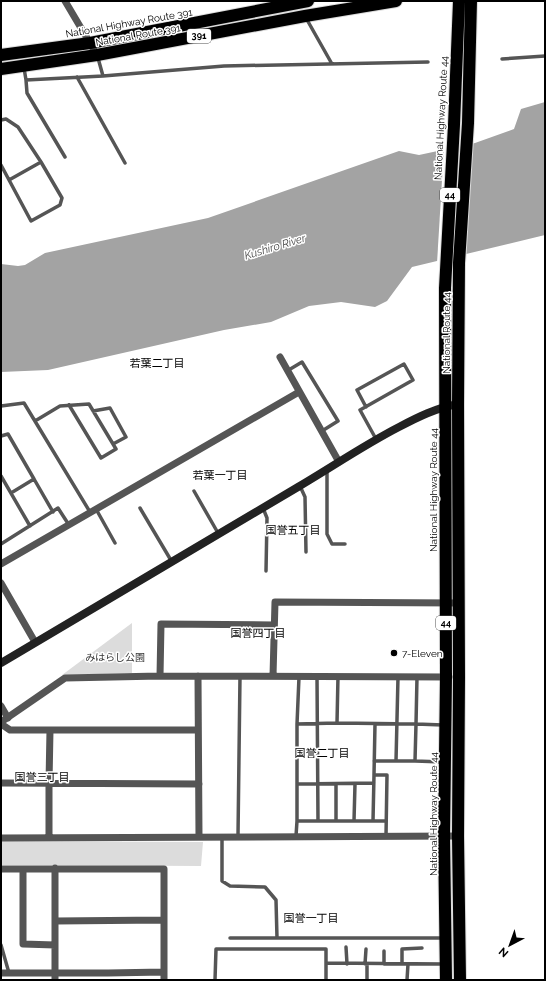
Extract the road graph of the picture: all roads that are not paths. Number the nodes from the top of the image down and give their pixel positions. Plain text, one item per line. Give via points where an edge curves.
1 (65, 1) edge
2 (396, 1) edge
3 (459, 1) edge
4 (471, 1) edge
5 (300, 2) edge
6 (305, 16) junction
7 (90, 43) junction
8 (1, 55) edge
9 (97, 55) junction
10 (545, 56) edge
11 (502, 59) dead end
12 (428, 62) dead end
13 (332, 64) junction
14 (23, 66) junction
15 (1, 69) edge
16 (104, 76) junction
17 (76, 77) junction
18 (26, 80) junction
19 (1, 120) edge
20 (65, 156) dead end
21 (41, 162) junction
22 (125, 163) dead end
23 (1, 165) edge
24 (9, 180) junction
25 (280, 357) dead end
26 (287, 371) junction
27 (299, 392) junction
28 (458, 404) junction
29 (69, 405) junction
30 (1, 406) edge
31 (445, 406) junction
32 (366, 407) junction
33 (93, 411) junction
34 (35, 421) junction
35 (322, 431) junction
36 (1, 436) edge
37 (376, 439) junction
38 (113, 444) junction
39 (339, 462) junction
40 (326, 470) junction
41 (1, 476) edge
42 (34, 479) junction
43 (300, 486) junction
44 (194, 491) dead end
45 (11, 493) junction
46 (140, 508) dead end
47 (263, 508) junction
48 (93, 510) junction
49 (52, 512) junction
50 (69, 525) junction
51 (30, 526) junction
52 (219, 534) junction
53 (114, 543) dead end
54 (1, 544) edge
55 (345, 544) dead end
56 (306, 552) dead end
57 (172, 562) junction
58 (1, 564) edge
59 (266, 571) dead end
60 (1, 583) edge
61 (446, 603) junction
62 (459, 603) junction
63 (274, 625) junction
64 (35, 642) junction
65 (1, 663) edge
66 (160, 676) junction
67 (198, 676) junction
68 (240, 676) junction
69 (273, 676) junction
70 (317, 676) junction
71 (338, 676) junction
72 (299, 677) junction
73 (398, 677) junction
74 (417, 677) junction
75 (446, 677) junction
76 (459, 677) junction
77 (1, 706) edge
78 (8, 718) junction
79 (1, 723) edge
80 (318, 723) junction
81 (337, 723) junction
82 (297, 724) junction
83 (375, 724) junction
84 (397, 724) junction
85 (416, 724) junction
86 (446, 725) junction
87 (50, 730) junction
88 (198, 730) junction
89 (374, 761) junction
90 (396, 761) junction
91 (415, 761) junction
92 (445, 762) junction
93 (374, 775) junction
94 (1, 783) edge
95 (49, 783) junction
96 (374, 783) junction
97 (199, 784) junction
98 (297, 784) junction
99 (318, 784) junction
100 (336, 784) junction
101 (355, 784) junction
102 (297, 821) junction
103 (318, 821) junction
104 (336, 821) junction
105 (354, 821) junction
106 (373, 821) junction
107 (386, 821) junction
108 (199, 836) junction
109 (222, 836) junction
110 (238, 836) junction
111 (296, 836) junction
112 (386, 836) junction
113 (444, 836) junction
114 (458, 836) junction
115 (1, 838) edge
116 (49, 838) junction
117 (1, 868) edge
118 (24, 868) junction
119 (55, 868) junction
120 (163, 920) junction
121 (56, 921) junction
122 (230, 938) dead end
123 (277, 938) junction
124 (446, 938) junction
125 (1, 945) edge
126 (55, 945) junction
127 (346, 947) dead end
128 (422, 948) dead end
129 (366, 949) dead end
130 (384, 950) dead end
131 (326, 964) junction
132 (346, 964) junction
133 (366, 964) junction
134 (384, 964) junction
135 (402, 964) junction
136 (408, 964) junction
137 (446, 964) junction
138 (164, 972) junction
139 (5, 973) edge
140 (55, 976) edge
141 (108, 977) edge
142 (164, 980) edge
143 (216, 980) edge
144 (326, 980) edge
145 (367, 980) edge
146 (408, 980) edge
147 (446, 980) edge
148 (460, 980) edge

1 - 7 street
2 - 6 highway, National Route 391 / 391
3 - 31 highway, National Highway Route 44 / 44 via 445,288
4 - 28 highway, National Route 44 / 44 via 468,123 459,263
5 - 7 highway, National Highway Route 391 / 391
6 - 9 highway, National Route 391 / 391
6 - 13 lane
7 - 8 highway, National Highway Route 391 / 391
7 - 9 street
9 - 14 highway, National Route 391 / 391
9 - 16 lane
10 - 11 lane
12 - 13 lane
13 - 16 lane via 224,66
14 - 15 highway, National Route 391 / 391
14 - 18 lane
16 - 17 lane
17 - 18 lane
17 - 22 lane
18 - 20 lane via 27,93
19 - 21 lane via 6,119 18,127
21 - 24 lane
21 - 24 lane via 62,198 60,205 31,221
23 - 24 lane
25 - 26 street
26 - 27 street
26 - 35 lane via 302,362 338,421
27 - 35 street
27 - 48 street
28 - 31 street
28 - 62 highway, 44
29 - 33 lane via 89,404
29 - 34 lane via 60,406
29 - 38 lane via 101,458 116,449
30 - 34 lane via 24,403
31 - 37 street
31 - 61 highway, National Highway Route 44 / 44
32 - 32 lane via 357,390 404,364 413,380
32 - 37 lane via 360,410
33 - 38 lane
33 - 38 lane via 110,408 126,437
34 - 48 lane
35 - 39 street
36 - 42 lane via 8,434
37 - 39 street
39 - 40 street
40 - 43 street
40 - 55 lane via 327,534 332,544
41 - 45 lane
42 - 45 lane
42 - 49 lane
43 - 47 street
43 - 56 lane via 305,497
44 - 52 lane
45 - 51 lane
46 - 57 lane
47 - 52 street
47 - 59 lane via 267,518
48 - 50 street
48 - 53 lane
49 - 50 lane via 58,508
49 - 51 lane
50 - 58 street
51 - 54 lane
52 - 57 street
57 - 64 street
60 - 64 street
61 - 62 street
61 - 63 street via 275,602
61 - 75 highway, National Highway Route 44 / 44
62 - 76 highway, 44
63 - 66 street via 161,624
63 - 69 street
64 - 65 street
66 - 67 street
66 - 78 street via 65,678
67 - 68 street
67 - 88 street
68 - 69 street
68 - 110 lane
69 - 72 street
70 - 71 street
70 - 72 street
70 - 80 lane
71 - 73 street
71 - 81 lane
72 - 82 lane
73 - 74 street
73 - 84 lane
74 - 75 street
74 - 85 lane
75 - 76 street
75 - 86 highway, National Highway Route 44 / 44
76 - 114 highway, 44
77 - 78 street
78 - 79 street
79 - 87 street via 10,730
80 - 81 lane
80 - 82 lane
80 - 99 lane
81 - 83 lane
82 - 98 lane
83 - 84 lane
83 - 89 lane
84 - 85 lane
84 - 90 lane
85 - 86 lane
85 - 91 lane
86 - 92 highway, National Highway Route 44 / 44
87 - 88 street
87 - 95 street
88 - 97 street
89 - 90 lane
89 - 93 lane
90 - 91 lane
91 - 92 lane
92 - 113 highway, National Highway Route 44 / 44
93 - 96 lane
93 - 107 lane via 387,775
94 - 95 street
95 - 97 street
95 - 116 street
96 - 101 lane
96 - 106 lane
97 - 108 street
98 - 99 lane
98 - 102 lane
99 - 100 lane
99 - 103 lane
100 - 101 lane
100 - 104 lane
101 - 105 lane
102 - 103 lane
102 - 111 lane
103 - 104 lane
104 - 105 lane
105 - 106 lane
106 - 107 lane
107 - 112 lane
108 - 109 street
108 - 116 street
109 - 110 street
109 - 123 lane via 222,881 230,886 265,887 276,900
110 - 111 street
111 - 112 street
112 - 113 street
113 - 114 street
113 - 124 highway, National Highway Route 44 / 44
114 - 148 highway, 44
115 - 116 street
117 - 118 street
118 - 119 street
118 - 126 street via 23,944
119 - 120 street via 164,869
119 - 121 street
120 - 121 street
120 - 138 street
121 - 126 street
122 - 123 lane
123 - 124 lane
124 - 137 highway, National Highway Route 44 / 44
125 - 139 lane
126 - 140 street
127 - 132 lane
128 - 135 lane via 402,949
129 - 133 lane
130 - 134 lane
131 - 132 lane
131 - 143 lane via 326,949 216,949
131 - 144 lane
132 - 133 lane
133 - 134 lane
133 - 145 lane
134 - 135 lane
135 - 136 lane
136 - 137 lane
136 - 146 lane
137 - 147 highway, National Highway Route 44 / 44
138 - 141 street
138 - 142 street
139 - 140 street
140 - 141 street

